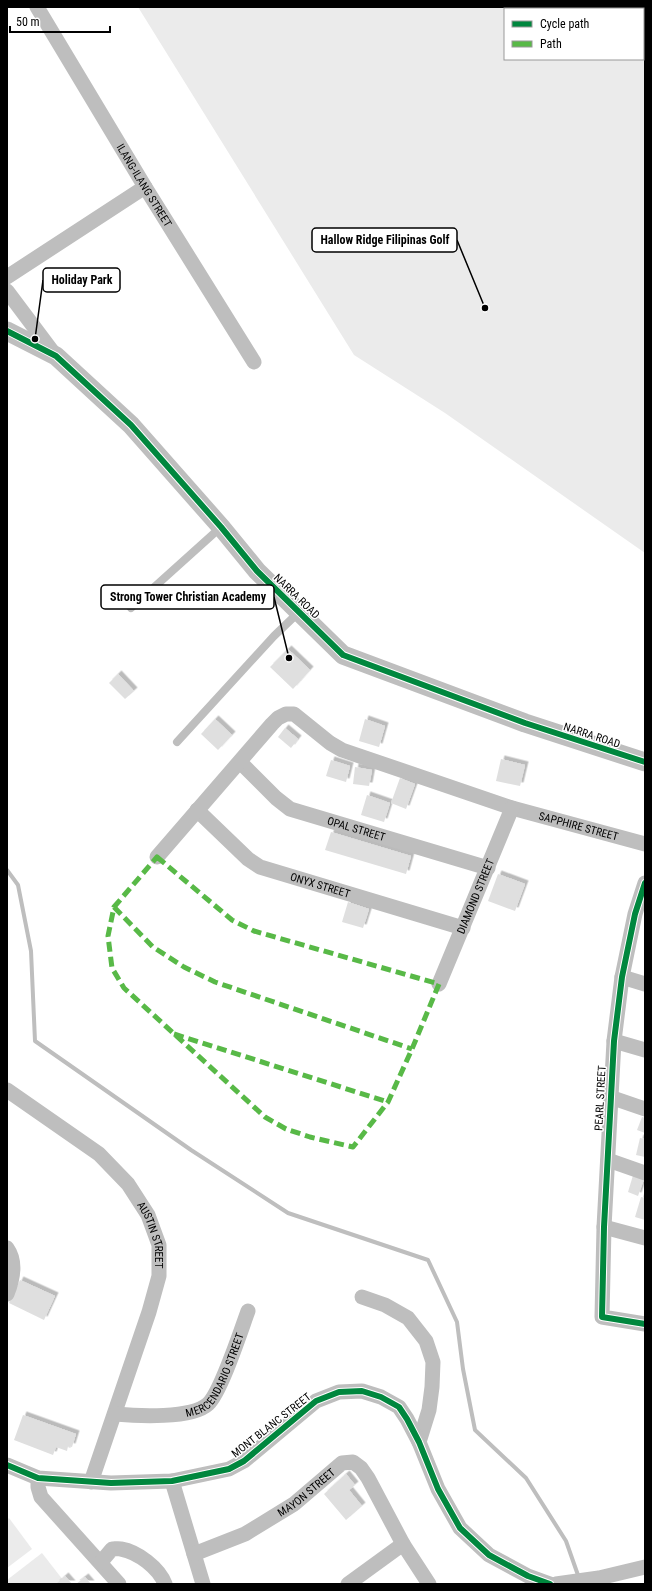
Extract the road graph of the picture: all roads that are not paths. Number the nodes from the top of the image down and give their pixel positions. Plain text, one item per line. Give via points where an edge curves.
1 (37, 7) edge
2 (145, 187) junction
3 (7, 277) edge
4 (7, 291) edge
5 (7, 332) edge
6 (56, 356) junction
7 (254, 362) dead end
8 (221, 527) junction
9 (131, 608) dead end
10 (298, 612) junction
11 (177, 742) dead end
12 (240, 762) junction
13 (645, 762) edge
14 (512, 808) junction
15 (197, 810) junction
16 (645, 844) edge
17 (156, 857) dead end
18 (488, 868) junction
19 (645, 883) edge
20 (640, 916) edge
21 (463, 928) junction
22 (622, 977) junction
23 (439, 984) dead end
24 (645, 984) edge
25 (614, 1041) junction
26 (645, 1050) edge
27 (7, 1090) edge
28 (610, 1098) junction
29 (645, 1109) edge
30 (608, 1160) junction
31 (645, 1173) edge
32 (604, 1227) junction
33 (645, 1238) edge
34 (7, 1248) edge
35 (7, 1294) edge
36 (362, 1296) dead end
37 (248, 1311) dead end
38 (645, 1324) edge
39 (115, 1414) junction
40 (419, 1442) junction
41 (7, 1465) edge
42 (38, 1478) junction
43 (172, 1481) junction
44 (92, 1482) junction
45 (403, 1544) junction
46 (194, 1554) junction
47 (101, 1562) junction
48 (645, 1567) edge
49 (119, 1584) edge
50 (165, 1584) edge
51 (203, 1584) edge
52 (348, 1584) edge
53 (429, 1584) edge
54 (550, 1584) edge
55 (556, 1584) edge

1 - 2 street, ILANG-ILANG STREET
2 - 3 street
2 - 7 street, ILANG-ILANG STREET
4 - 6 street
5 - 6 street, NARRA ROAD
6 - 8 street, NARRA ROAD via 131,426
8 - 9 lane
8 - 10 street, NARRA ROAD via 257,571
10 - 11 lane
10 - 13 street, NARRA ROAD via 343,655 525,723
12 - 14 street, SAPPHIRE STREET via 278,718 294,714 330,744 342,750
12 - 15 street
12 - 18 street, OPAL STREET via 290,809
14 - 16 street, SAPPHIRE STREET
14 - 18 street, DIAMOND STREET
15 - 17 street
15 - 21 street, ONYX STREET via 248,859 260,867
18 - 21 street, DIAMOND STREET
19 - 20 street, PEARL STREET
20 - 22 street, PEARL STREET
21 - 23 street, DIAMOND STREET
22 - 24 street
22 - 25 street, PEARL STREET
25 - 26 street
25 - 28 street, PEARL STREET
27 - 39 street, AUSTIN STREET via 99,1154 128,1184 148,1216 159,1245 159,1276
28 - 29 street
28 - 30 street, PEARL STREET
30 - 31 street
30 - 32 street, PEARL STREET
32 - 33 street
32 - 38 street, PEARL STREET via 602,1317
34 - 35 street via 11,1253 14,1268
36 - 40 street via 408,1318 426,1341 433,1362 432,1387 429,1410
37 - 39 street, MERCENDARIO STREET via 217,1391 208,1404 196,1411 181,1414
39 - 44 street, AUSTIN STREET
40 - 43 street, MONT BLANC STREET via 399,1407 362,1390 339,1392 316,1401 244,1461 229,1470
40 - 54 street, MONT BLANC STREET via 438,1490 460,1528 489,1555 528,1576
41 - 42 street, MONT BLANC STREET
42 - 44 street, MONT BLANC STREET
42 - 47 street via 41,1498
43 - 44 street, MONT BLANC STREET
43 - 46 street
45 - 46 street, MAYON STREET via 368,1478 353,1462 342,1463 294,1504 245,1534
45 - 52 street
45 - 53 street, MAYON STREET
46 - 51 street
47 - 49 street
47 - 50 street via 112,1550 121,1549 137,1555 152,1567
48 - 55 street via 599,1578

